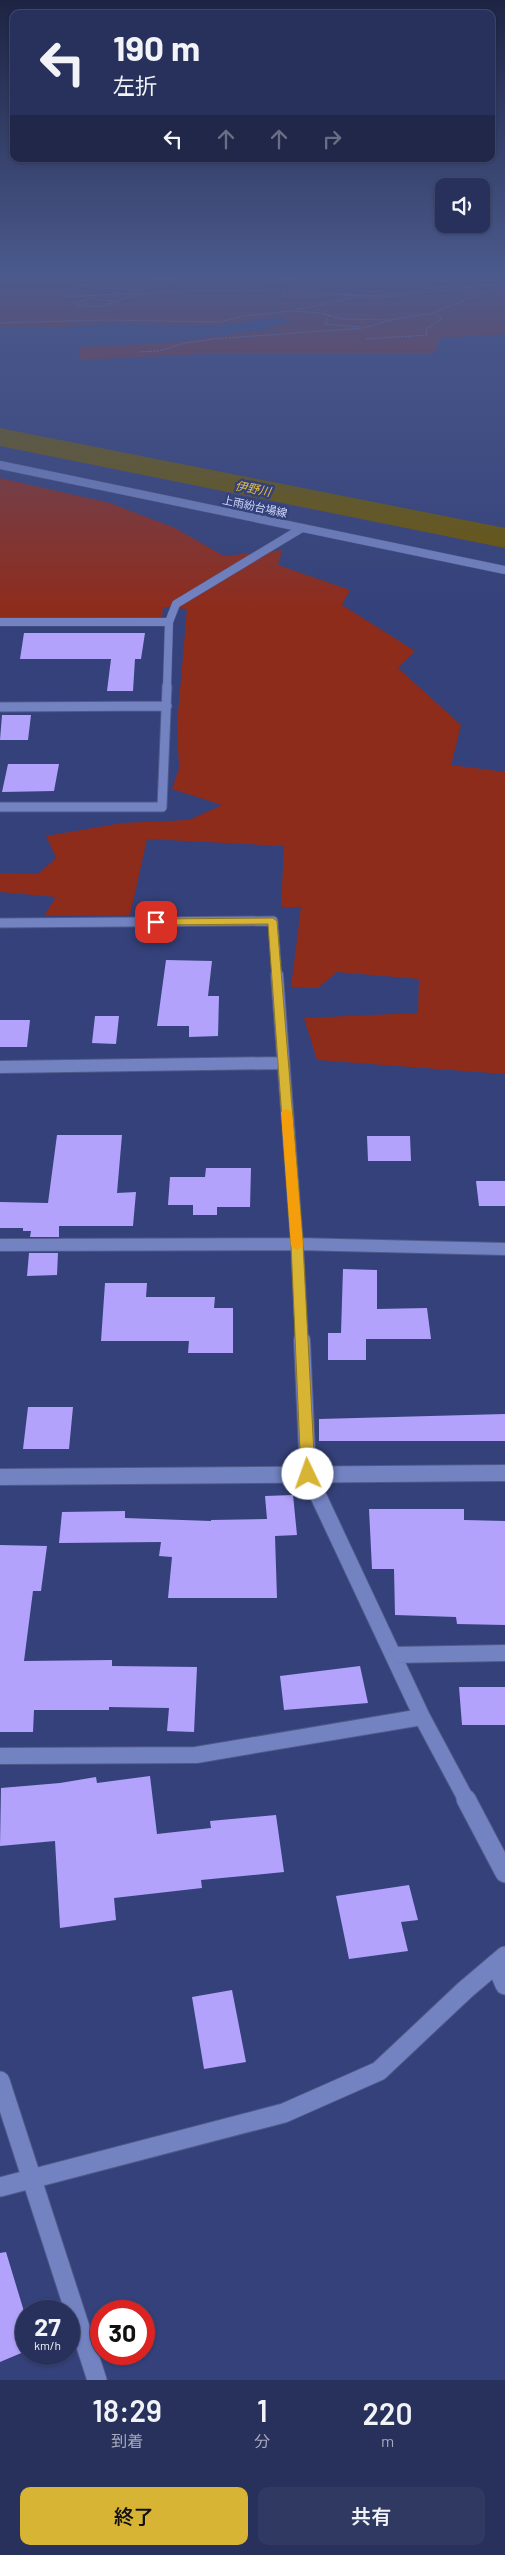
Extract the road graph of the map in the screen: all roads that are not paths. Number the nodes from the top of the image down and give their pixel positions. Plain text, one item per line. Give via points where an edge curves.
1 (0, 465) edge
2 (302, 528) junction
3 (505, 570) edge
4 (0, 622) edge
5 (169, 622) junction
6 (166, 706) junction
7 (0, 708) edge
8 (0, 807) edge
9 (0, 923) edge
10 (282, 1063) junction
11 (0, 1066) edge
12 (297, 1244) junction
13 (0, 1245) edge
14 (505, 1249) edge
15 (505, 1473) edge
16 (308, 1474) junction
17 (0, 1476) edge
18 (505, 1653) edge
19 (393, 1655) junction
20 (422, 1717) junction
21 (0, 1756) edge
22 (505, 1873) edge
23 (500, 1960) edge
24 (505, 1985) edge
25 (0, 2081) edge
26 (33, 2177) junction
27 (0, 2187) edge
28 (97, 2380) edge

1 - 2 street, 上雨紛台場線
2 - 3 street, 上雨紛台場線
2 - 5 street via 176,604
4 - 5 street
5 - 6 street
6 - 7 street
6 - 8 street via 162,807
9 - 10 street via 273,921
10 - 11 street
10 - 12 street
12 - 13 street
12 - 14 street
12 - 16 street
15 - 16 street
16 - 17 street
16 - 19 street
18 - 19 street
19 - 20 street
20 - 21 street via 196,1754
20 - 22 street
23 - 24 street
23 - 26 street via 379,2071 284,2113
25 - 26 street
26 - 27 street
26 - 28 street

